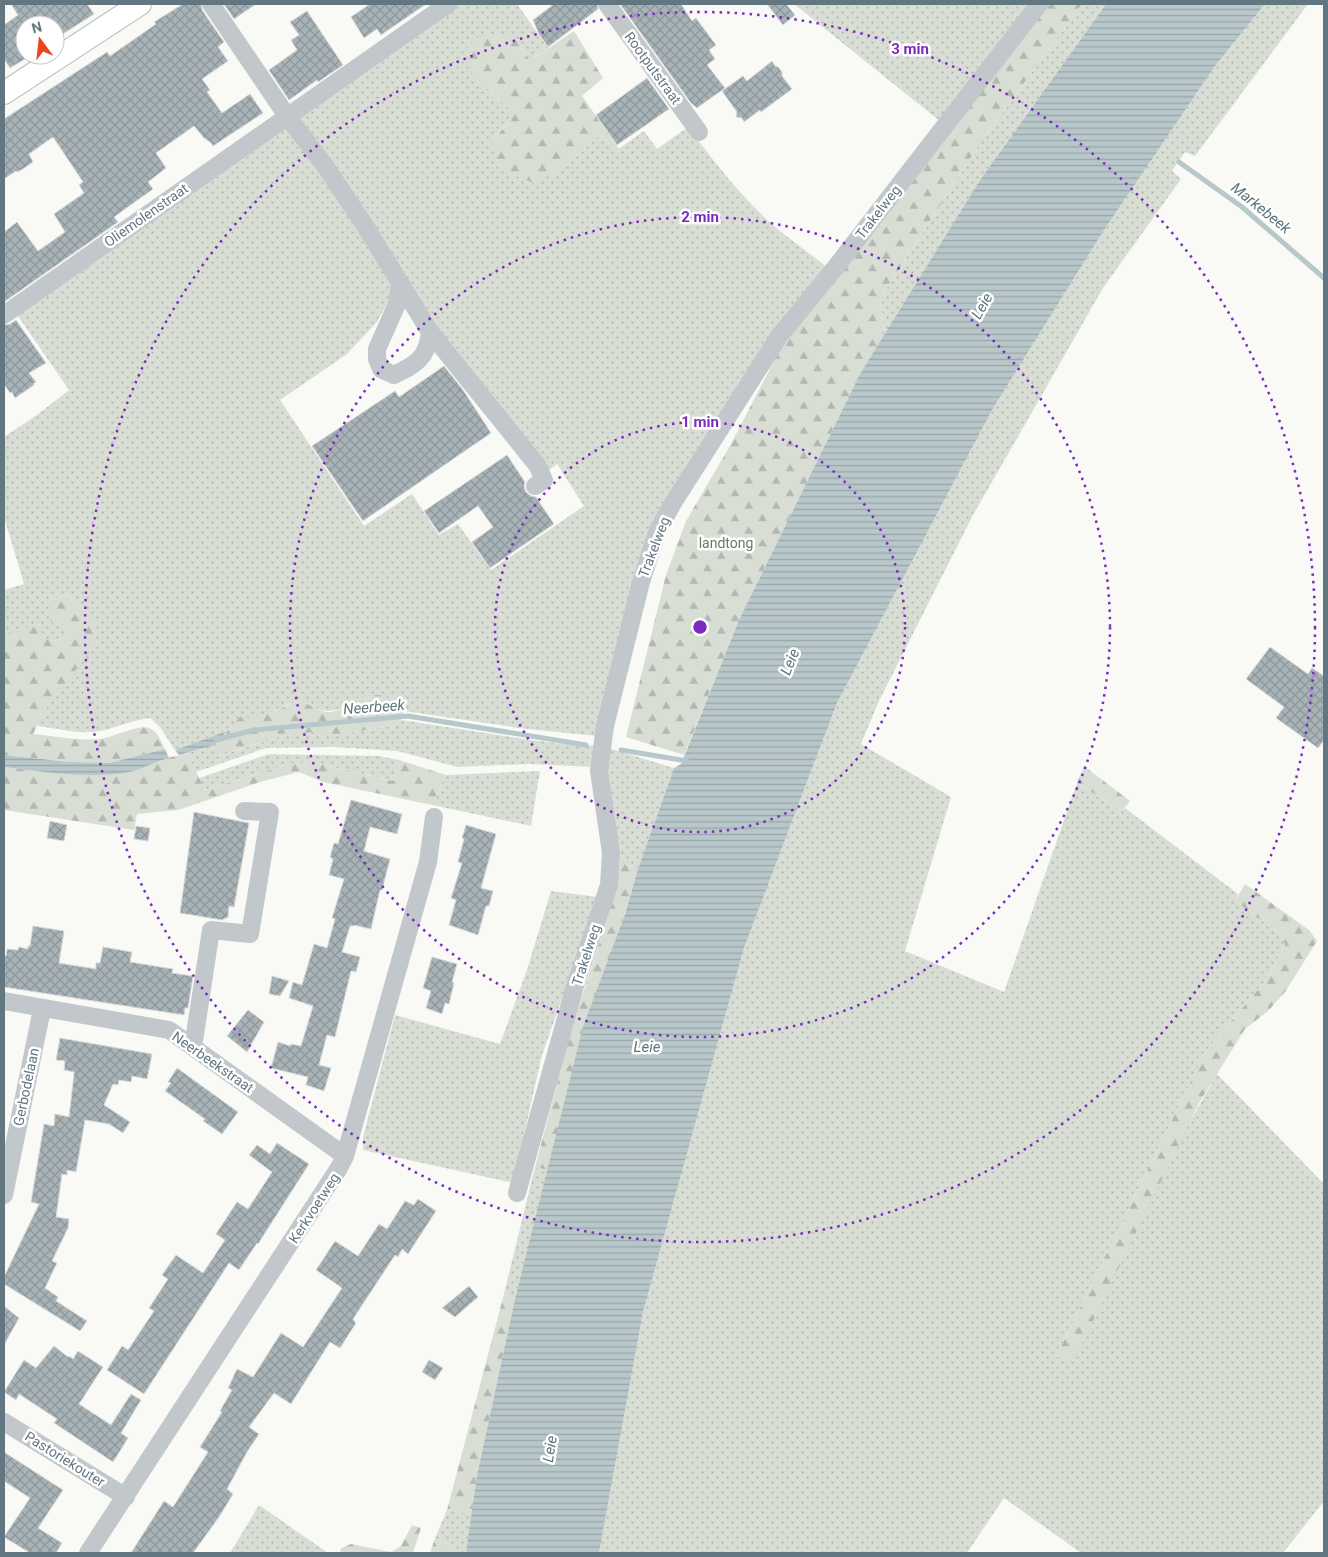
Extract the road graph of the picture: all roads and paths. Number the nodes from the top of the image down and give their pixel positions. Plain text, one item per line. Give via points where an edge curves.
1 (211, 4) edge
2 (448, 4) edge
3 (607, 4) edge
4 (1039, 4) edge
5 (127, 7) edge
6 (6, 87) edge
7 (287, 116) junction
8 (699, 132) dead end
9 (400, 284) junction
10 (4, 315) edge
11 (430, 332) junction
12 (535, 486) dead end
13 (244, 811) dead end
14 (434, 817) dead end
15 (4, 1001) edge
16 (42, 1009) junction
17 (193, 1047) junction
18 (345, 1156) junction
19 (516, 1193) dead end
20 (4, 1195) edge
21 (4, 1422) edge
22 (126, 1498) junction
23 (88, 1553) edge

1 - 7 street
2 - 7 street, Oliemolenstraat
3 - 8 street, Rootputstraat
4 - 19 street, Trakelweg via 780,335 658,530 641,582 604,726 599,771 611,853 609,885 575,986
5 - 6 main road
7 - 9 street via 364,224
7 - 10 street, Oliemolenstraat
9 - 11 street
9 - 11 street via 397,304 377,349 381,369 394,375 409,368 422,358 429,345
11 - 12 street via 537,465 544,480
13 - 17 street via 270,812 250,934 211,930
14 - 18 street, Kerkvoetweg via 428,862
15 - 16 street, Neerbeekstraat
16 - 17 street, Neerbeekstraat via 168,1030
16 - 20 street, Gerbodelaan
17 - 18 street, Neerbeekstraat
18 - 22 street, Kerkvoetweg
21 - 22 street, Pastoriekouter
22 - 23 street, Kerkvoetweg

